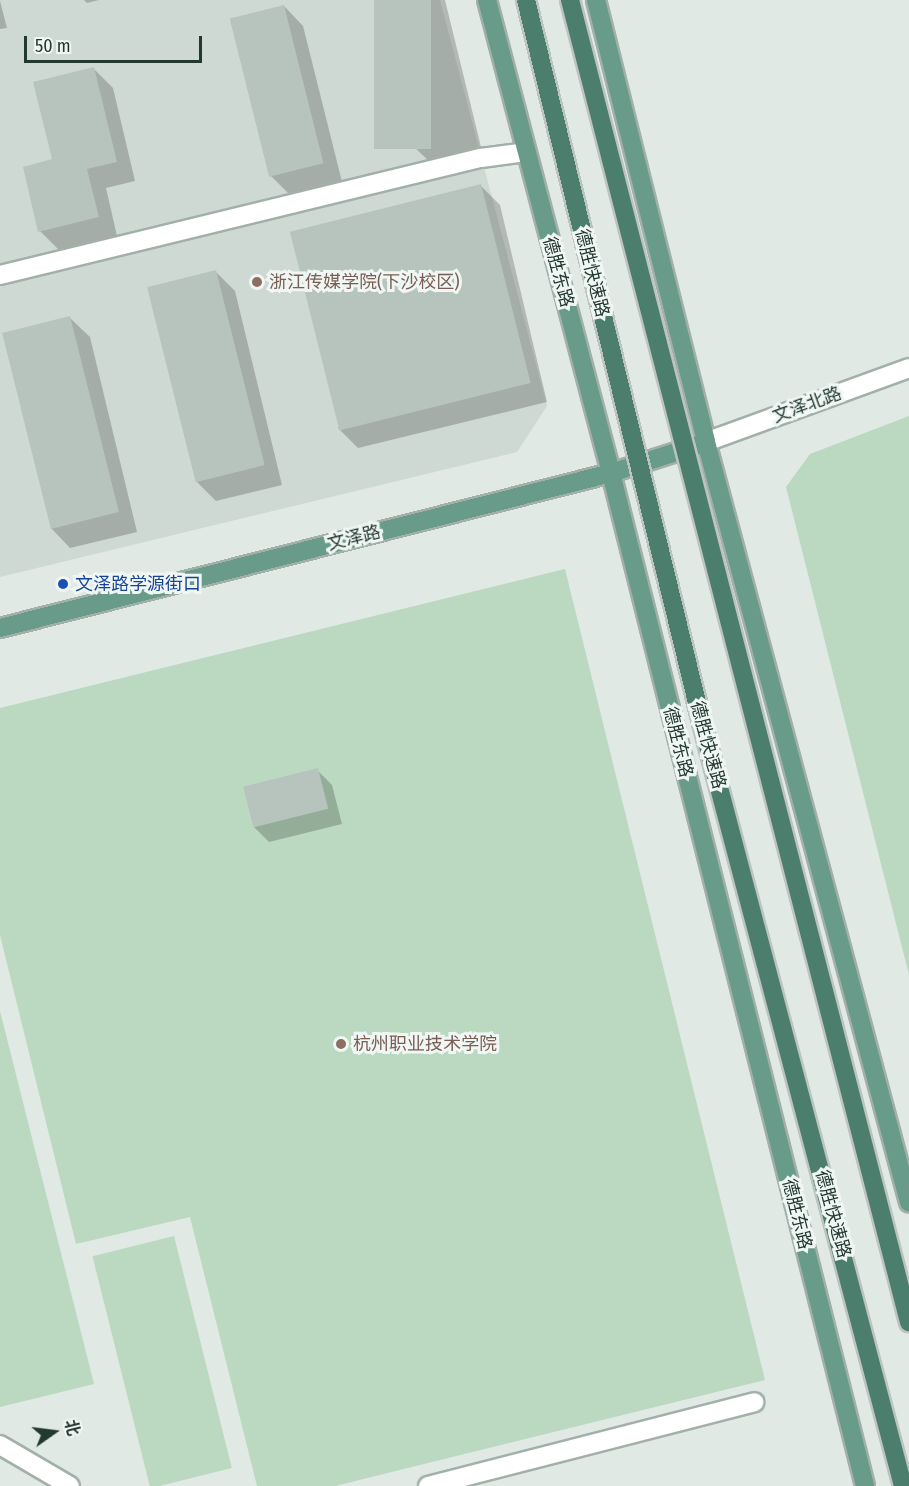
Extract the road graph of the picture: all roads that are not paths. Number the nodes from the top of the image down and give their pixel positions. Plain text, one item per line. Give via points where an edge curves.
1 (487, 0) edge
2 (526, 0) edge
3 (570, 0) edge
4 (596, 0) edge
5 (526, 152) junction
6 (0, 275) edge
7 (909, 368) edge
8 (706, 442) junction
9 (611, 473) junction
10 (0, 628) edge
11 (909, 1202) edge
12 (909, 1322) edge
13 (754, 1402) dead end
14 (0, 1445) edge
15 (470, 1481) edge
16 (70, 1486) edge
17 (428, 1486) edge
18 (865, 1486) edge
19 (903, 1486) edge

1 - 5 main road, 德胜东路
2 - 19 highway, 德胜快速路, bridge via 702,723
3 - 12 highway, bridge
4 - 8 main road
5 - 6 street via 482,158
5 - 9 main road, 德胜东路
7 - 8 street, 文泽北路
8 - 9 main road, 文泽路
8 - 11 main road
9 - 10 main road, 文泽路
9 - 18 main road, 德胜东路
13 - 15 street
14 - 16 street
15 - 17 street

